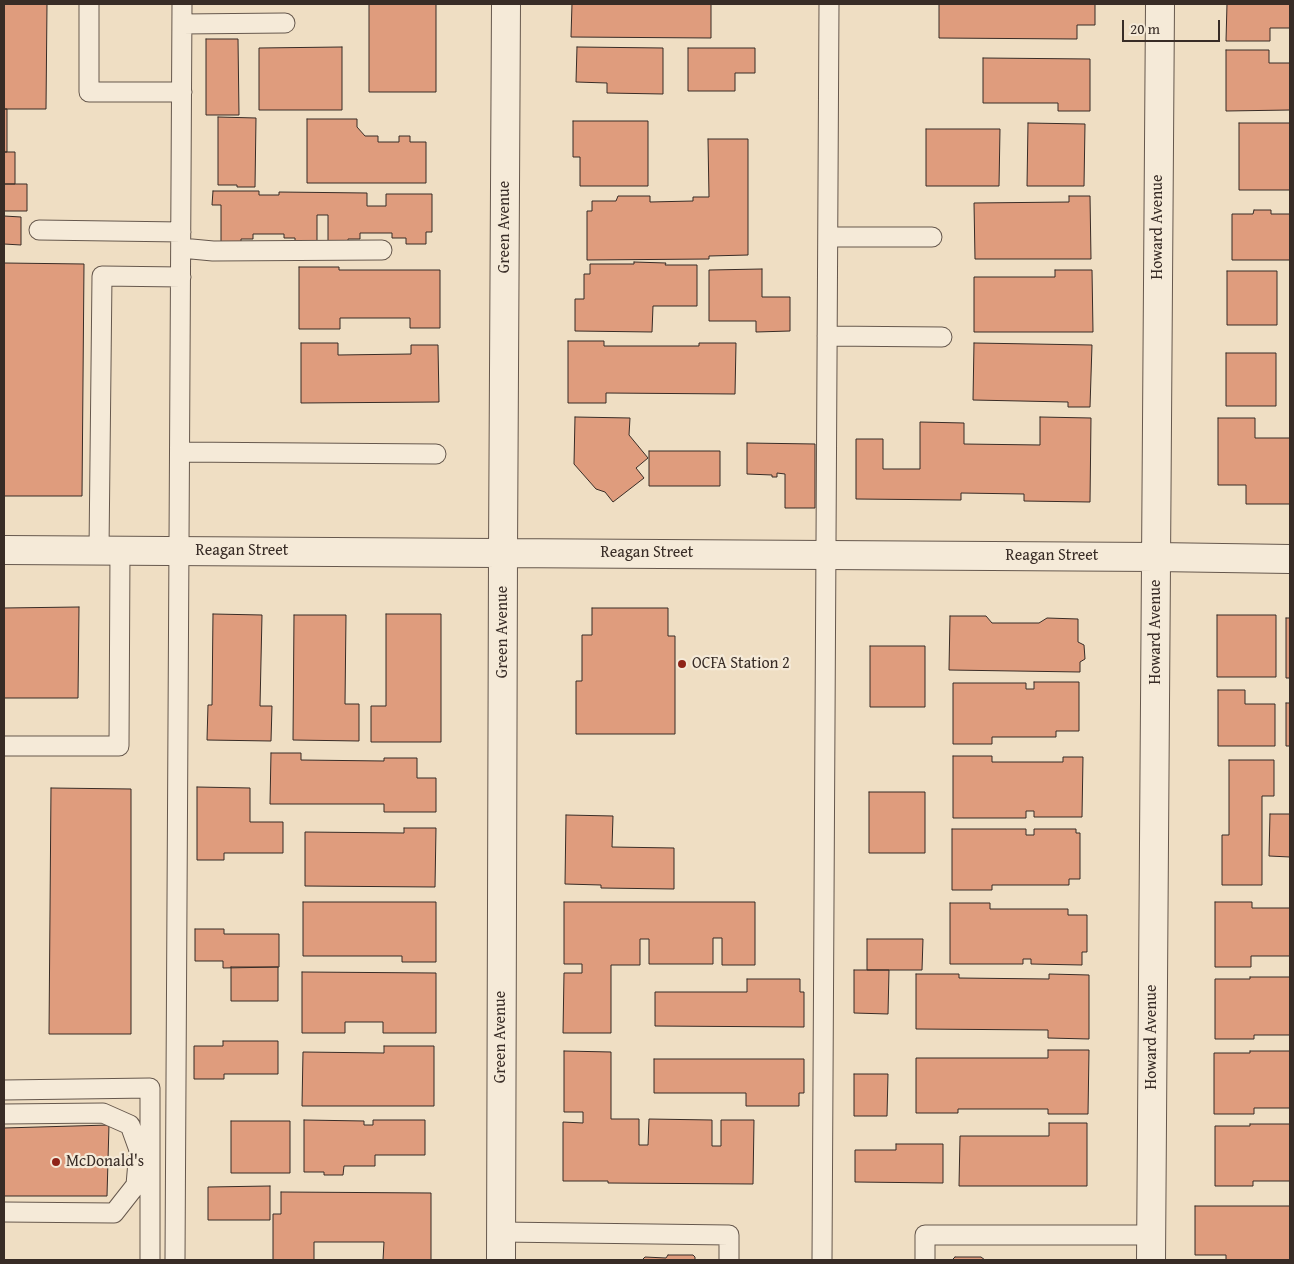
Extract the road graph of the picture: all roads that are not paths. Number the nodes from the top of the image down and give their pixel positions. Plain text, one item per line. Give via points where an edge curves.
1 (89, 4) edge
2 (182, 4) edge
3 (506, 4) edge
4 (829, 4) edge
5 (1160, 4) edge
6 (285, 23) dead end
7 (182, 24) junction
8 (182, 92) junction
9 (39, 230) dead end
10 (828, 236) junction
11 (932, 237) dead end
12 (181, 240) junction
13 (382, 250) dead end
14 (181, 277) junction
15 (827, 336) junction
16 (942, 337) dead end
17 (180, 452) junction
18 (436, 454) dead end
19 (4, 550) edge
20 (109, 550) junction
21 (180, 550) junction
22 (503, 552) junction
23 (826, 555) junction
24 (1156, 557) junction
25 (1290, 559) edge
26 (4, 746) edge
27 (4, 1090) edge
28 (4, 1114) edge
29 (4, 1212) edge
30 (501, 1232) junction
31 (1151, 1248) edge
32 (150, 1260) edge
33 (175, 1260) edge
34 (500, 1260) edge
35 (729, 1260) edge
36 (822, 1260) edge
37 (925, 1260) edge

1 - 8 lane via 89,92
2 - 7 lane
3 - 22 street, Green Avenue
4 - 10 lane
5 - 24 street, Howard Avenue
6 - 7 lane
7 - 8 lane
8 - 12 lane
9 - 12 lane
10 - 11 lane
10 - 15 lane
12 - 13 lane via 213,251
12 - 14 lane
14 - 17 lane
14 - 20 lane via 102,276
15 - 16 lane
15 - 23 lane
17 - 18 lane
17 - 21 lane
19 - 20 street, Reagan Street
20 - 21 street, Reagan Street
20 - 26 lane via 118,746
21 - 22 street, Reagan Street
21 - 33 lane
22 - 23 street, Reagan Street
22 - 30 street, Green Avenue
23 - 24 street, Reagan Street
23 - 36 lane
24 - 25 street, Reagan Street
24 - 31 street, Howard Avenue
27 - 32 lane via 150,1088
28 - 29 lane via 103,1113 130,1125 138,1150 136,1185 114,1213
30 - 34 street, Green Avenue
30 - 35 lane via 729,1235
31 - 37 lane via 925,1235

